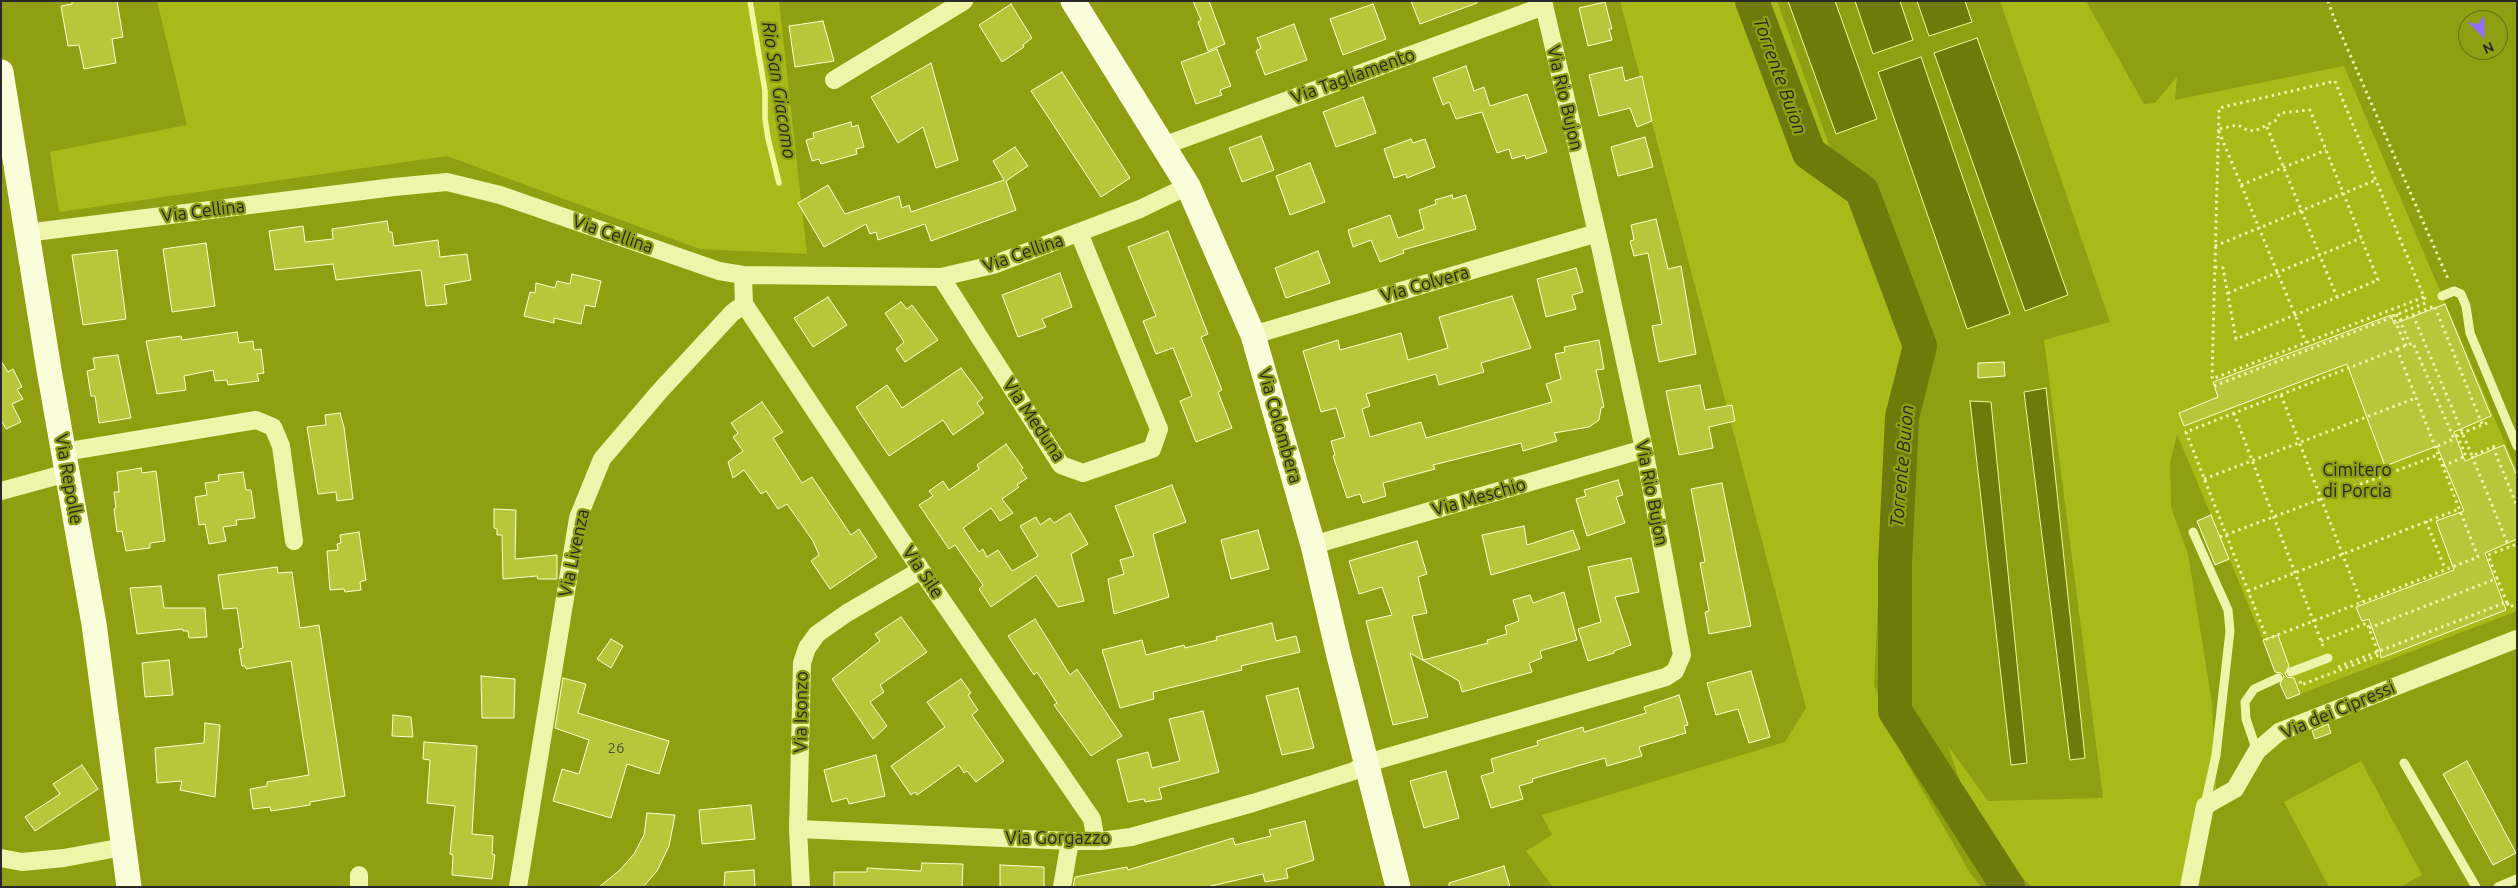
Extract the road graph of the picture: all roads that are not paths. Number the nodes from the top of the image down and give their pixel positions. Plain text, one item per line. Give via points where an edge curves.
1 (964, 1) edge
2 (1077, 3) edge
3 (1543, 4) edge
4 (1, 72) edge
5 (834, 80) dead end
6 (1163, 146) junction
7 (1188, 186) junction
8 (1079, 232) junction
9 (26, 233) junction
10 (1597, 233) junction
11 (743, 275) junction
12 (941, 277) junction
13 (2440, 300) road end
14 (744, 304) junction
15 (1253, 335) junction
16 (2517, 446) edge
17 (1644, 449) junction
18 (66, 462) junction
19 (1, 491) edge
20 (2193, 532) dead end
21 (294, 541) dead end
22 (1313, 545) junction
23 (921, 570) junction
24 (2517, 639) edge
25 (2328, 658) road end
26 (2292, 672) dead end
27 (2278, 678) dead end
28 (2257, 751) junction
29 (1367, 763) junction
30 (2404, 763) dead end
31 (2204, 806) junction
32 (798, 829) junction
33 (1070, 841) junction
34 (1096, 841) junction
35 (123, 847) junction
36 (1, 858) edge
37 (2517, 879) edge
38 (129, 887) edge
39 (518, 887) edge
40 (801, 887) edge
41 (1062, 887) edge
42 (1398, 887) edge
43 (2190, 887) edge
44 (2476, 887) edge
45 (2498, 887) edge

1 - 5 street
2 - 6 street, Via Colombera
3 - 6 street, Via Tagliamento
3 - 10 street, Via Rio Bujon
4 - 9 street, Via Repolle
6 - 7 street, Via Colombera
7 - 8 street, Via Cellina
7 - 15 street, Via Colombera
8 - 12 street, Via Cellina via 992,265
8 - 12 street, Via Meduna via 1159,428 1152,449 1083,473 1060,465
9 - 11 street, Via Cellina via 447,182 500,195 720,271
9 - 18 street, Via Repolle
10 - 15 street, Via Colvera
10 - 17 street, Via Rio Bujon
11 - 12 street, Via Cellina
11 - 14 street
13 - 16 lane via 2454,291 2461,294 2470,333
14 - 23 street, Via Sile
14 - 39 street, Via Livenza via 732,313 602,459 578,518
15 - 22 street, Via Colombera
17 - 22 street, Via Meschio
17 - 29 street, Via Rio Bujon via 1682,655 1675,671 1666,677
18 - 19 street
18 - 21 street via 256,420 273,427 281,446
18 - 35 street, Via Repolle via 94,624
20 - 31 lane via 2228,610 2230,631 2216,755
22 - 29 street, Via Colombera
23 - 32 street, Via Isonzo via 847,613 818,634 807,648 802,663
23 - 34 street, Via Sile via 1092,819
24 - 28 street, Via dei Cipressi via 2279,732
25 - 26 lane
27 - 28 lane via 2254,689 2245,702 2246,720
28 - 31 street, Via dei Cipressi via 2235,789
29 - 34 street, Via Gorgazzo via 1354,771 1253,803 1131,837
29 - 42 street, Via Colombera
30 - 44 lane
31 - 43 street
32 - 33 street, Via Gorgazzo
32 - 40 street, Via Isonzo
33 - 34 street, Via Gorgazzo
33 - 41 street
35 - 36 street via 22,862
35 - 38 street, Via Repolle
37 - 45 lane

